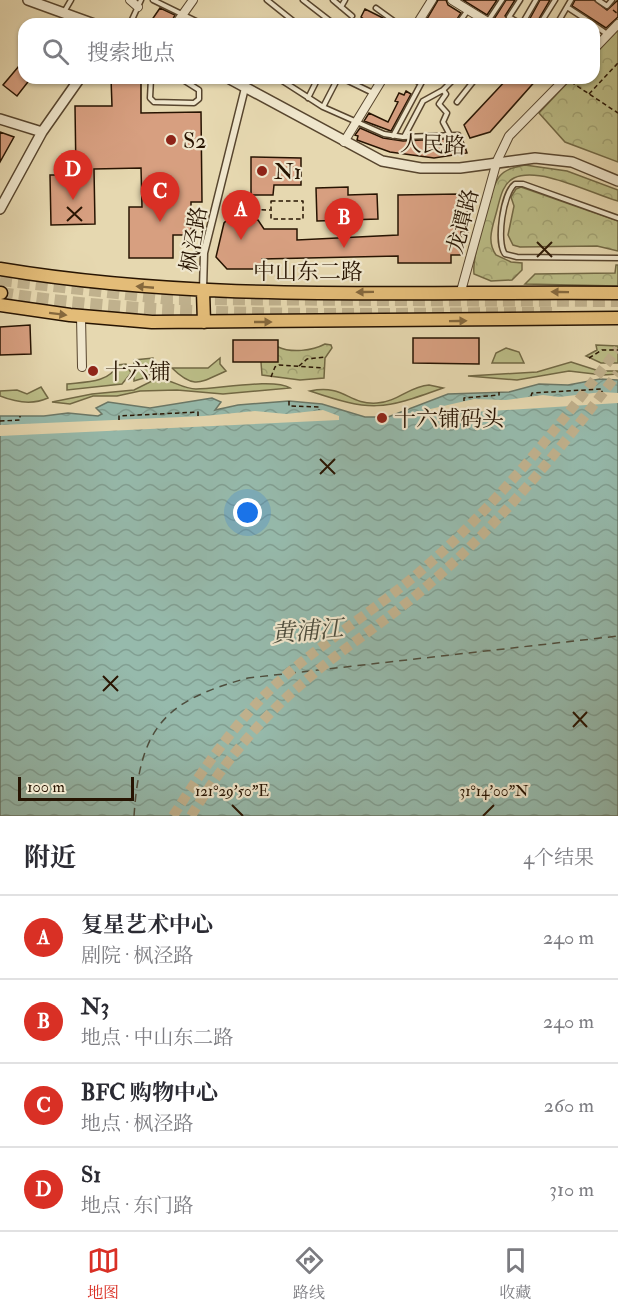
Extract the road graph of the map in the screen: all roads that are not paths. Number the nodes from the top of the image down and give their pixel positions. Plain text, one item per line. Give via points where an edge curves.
1 (28, 0) edge
2 (71, 0) edge
3 (130, 0) edge
4 (153, 0) edge
5 (193, 0) edge
6 (267, 0) edge
7 (303, 0) edge
8 (333, 0) edge
9 (345, 0) edge
10 (432, 0) edge
11 (452, 0) edge
12 (502, 0) edge
13 (520, 0) edge
14 (536, 0) edge
15 (555, 0) edge
16 (571, 0) edge
17 (598, 0) edge
18 (612, 0) edge
19 (139, 3) edge
20 (341, 7) junction
21 (567, 7) junction
22 (376, 8) dead end
23 (468, 10) junction
24 (63, 14) junction
25 (184, 14) junction
26 (352, 16) dead end
27 (75, 18) edge
28 (133, 18) edge
29 (181, 18) edge
30 (191, 18) edge
31 (290, 18) edge
32 (326, 18) edge
33 (390, 18) edge
34 (422, 18) edge
35 (462, 18) edge
36 (481, 18) edge
37 (492, 18) edge
38 (511, 18) edge
39 (525, 18) edge
40 (544, 18) edge
41 (561, 18) edge
42 (584, 18) edge
43 (618, 24) edge
44 (600, 29) edge
45 (608, 34) junction
46 (600, 43) edge
47 (76, 84) edge
48 (151, 84) edge
49 (190, 84) edge
50 (238, 84) edge
51 (287, 84) edge
52 (315, 84) edge
53 (336, 84) edge
54 (354, 84) edge
55 (379, 84) edge
56 (420, 84) edge
57 (449, 84) edge
58 (472, 84) edge
59 (560, 84) edge
60 (245, 88) junction
61 (443, 90) junction
62 (374, 93) junction
63 (308, 98) junction
64 (458, 102) dead end
65 (323, 107) junction
66 (0, 119) edge
67 (357, 121) junction
68 (42, 132) junction
69 (450, 135) junction
70 (458, 135) dead end
71 (393, 136) junction
72 (404, 137) junction
73 (344, 142) junction
74 (497, 161) junction
75 (618, 181) edge
76 (0, 209) edge
77 (618, 218) edge
78 (618, 258) edge
79 (0, 269) edge
80 (203, 291) junction
81 (461, 291) junction
82 (618, 293) edge
83 (0, 297) edge
84 (81, 316) junction
85 (618, 318) edge
86 (204, 322) junction
87 (82, 367) dead end

1 - 24 street
2 - 24 lane
3 - 19 street
4 - 25 lane
5 - 25 street
6 - 31 lane
7 - 32 lane
8 - 20 lane
9 - 20 lane
10 - 34 street
11 - 23 street
12 - 37 lane
13 - 38 lane
14 - 39 lane
15 - 40 lane
16 - 21 lane
17 - 18 lane via 607,6
19 - 28 lane
20 - 26 lane
21 - 41 lane
21 - 42 lane
22 - 33 lane
23 - 35 lane
23 - 36 street
24 - 27 street
25 - 29 street
25 - 30 lane
43 - 45 street
44 - 45 lane
45 - 46 street
47 - 68 street
48 - 49 lane via 150,98 154,102 195,103 199,90
50 - 60 street, 人民路
51 - 63 lane
52 - 63 lane
53 - 65 lane
54 - 62 lane
55 - 62 street
56 - 71 lane
57 - 61 lane
58 - 64 lane
59 - 74 street, 龙谭路 via 509,136
60 - 73 street, 人民路
60 - 80 street, 枫泾路 via 204,253
61 - 69 lane via 446,94 439,104 447,113 443,122
61 - 72 lane via 423,100
62 - 67 street
63 - 65 lane
65 - 67 lane
66 - 68 street
67 - 71 lane
67 - 73 street
68 - 76 street
69 - 70 lane
69 - 72 lane
71 - 72 lane
73 - 74 street, 人民路 via 382,160 421,168 460,168
74 - 75 street, 人民路 via 535,158 572,162
74 - 81 street, 龙谭路
77 - 78 lane via 515,184 505,201 500,246 505,254 517,257
80 -> 79 main road, 中山东二路 via 91,282
81 -> 80 main road, 中山东二路
80 - 86 main road
82 -> 81 main road, 中山东二路
83 -> 84 main road via 27,310
84 - 86 main road
84 - 87 street
86 -> 85 main road

